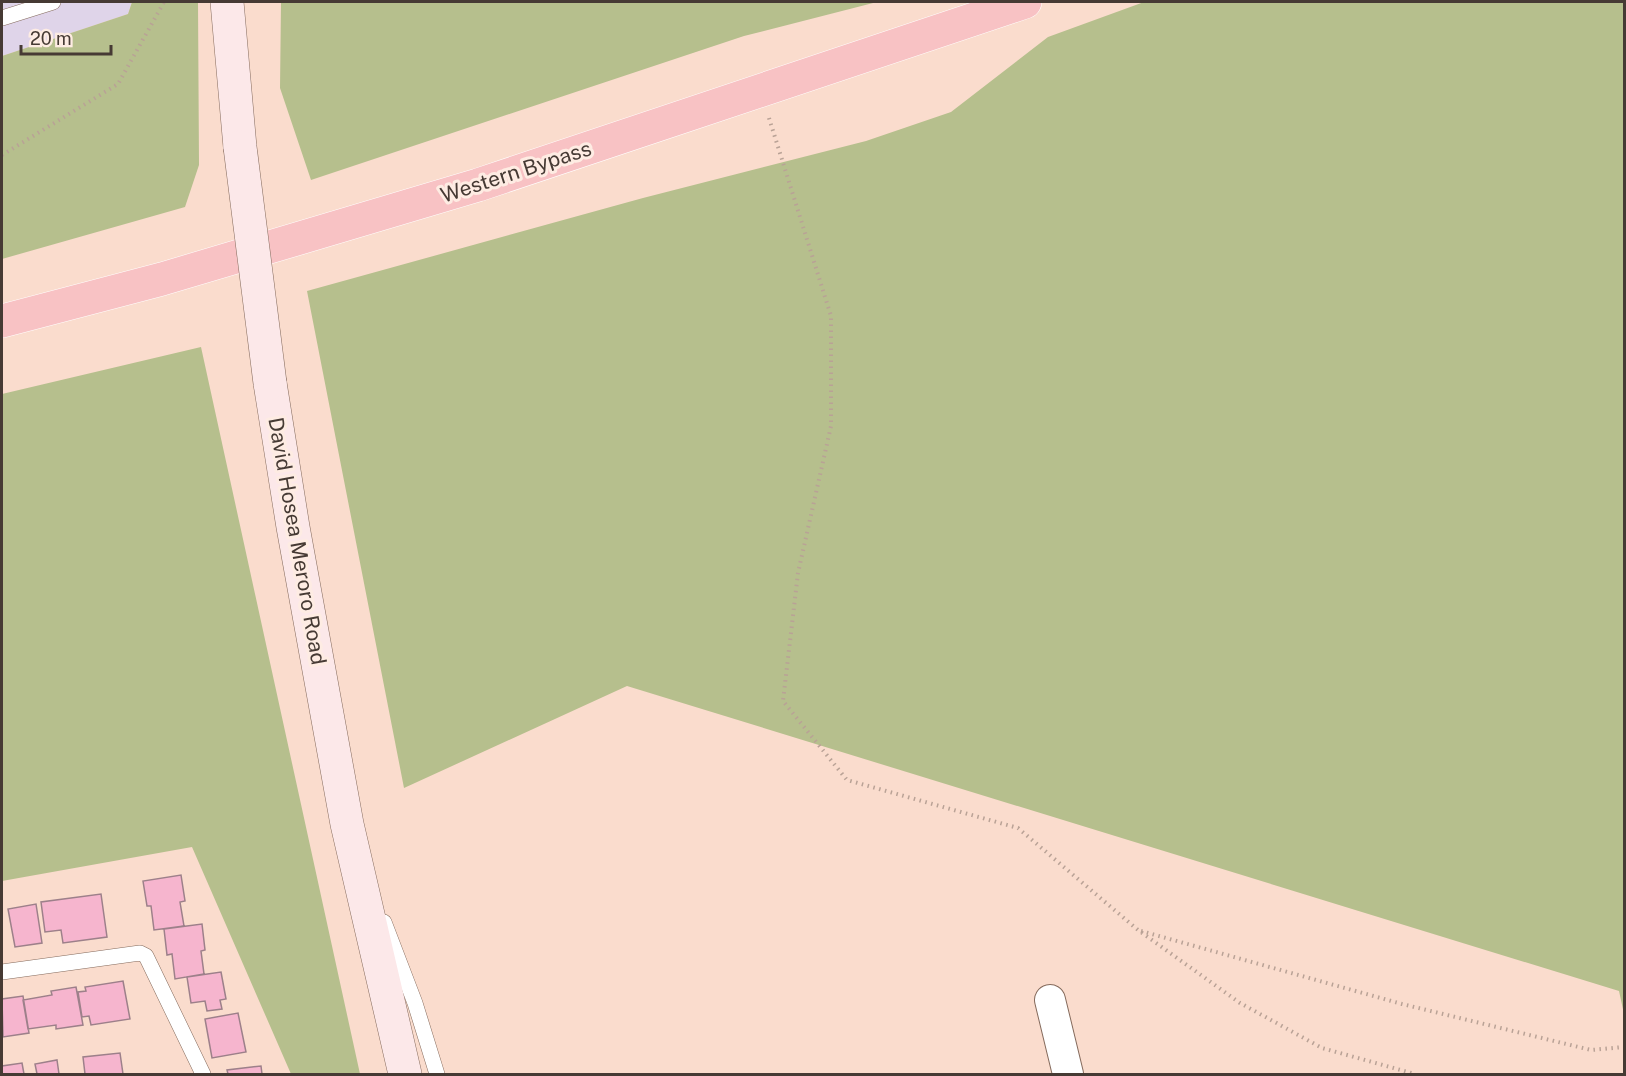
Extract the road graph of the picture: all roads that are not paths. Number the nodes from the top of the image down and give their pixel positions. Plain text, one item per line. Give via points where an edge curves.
1 (53, 2) edge
2 (227, 2) edge
3 (1024, 2) edge
4 (2, 18) edge
5 (2, 321) edge
6 (347, 824) junction
7 (2, 972) edge
8 (1050, 1000) dead end
9 (203, 1074) edge
10 (405, 1074) edge
11 (437, 1074) edge
12 (1068, 1074) edge

1 - 4 lane
2 - 6 main road, David Hosea Meroro Road, bridge via 240,147 270,383
3 - 5 highway, Western Bypass via 466,188 162,279
6 - 10 main road, David Hosea Meroro Road
6 - 11 lane via 415,1003
7 - 9 lane via 141,953 146,956
8 - 12 street

